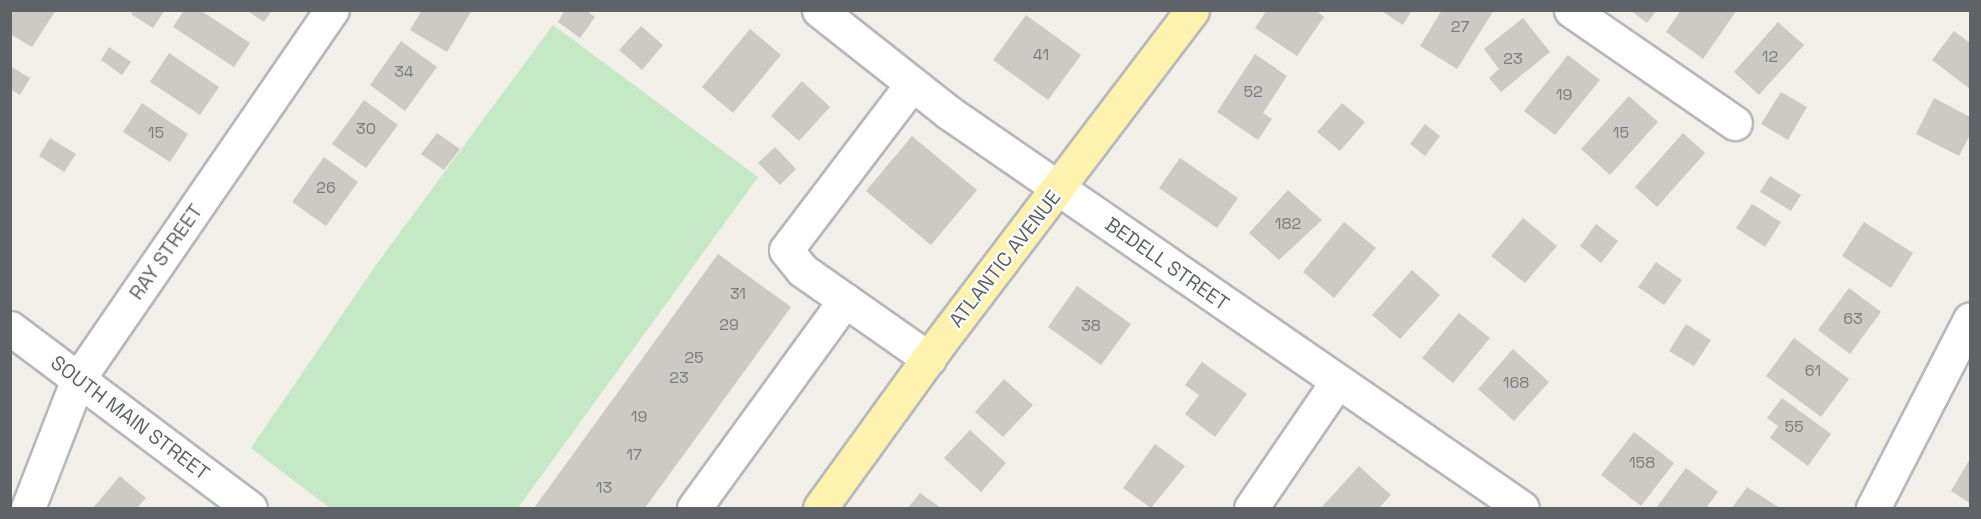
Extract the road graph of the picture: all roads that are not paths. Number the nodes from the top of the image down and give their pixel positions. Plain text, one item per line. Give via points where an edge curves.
1 (332, 10) edge
2 (819, 10) edge
3 (1192, 10) edge
4 (1571, 10) edge
5 (912, 84) junction
6 (1735, 123) dead end
7 (1059, 189) junction
8 (845, 300) junction
9 (1971, 319) edge
10 (10, 328) edge
11 (929, 359) junction
12 (78, 379) junction
13 (1337, 382) junction
14 (28, 508) edge
15 (250, 508) edge
16 (694, 508) edge
17 (820, 508) edge
18 (1251, 508) edge
19 (1522, 508) edge
20 (1873, 508) edge

1 - 12 street, RAY STREET
2 - 5 street, BEDELL STREET
3 - 7 main road, ATLANTIC AVENUE
4 - 6 street
5 - 7 street, BEDELL STREET
5 - 8 street via 786,250 801,270
7 - 11 main road, ATLANTIC AVENUE
7 - 13 street, BEDELL STREET
8 - 11 street
8 - 16 street
9 - 20 street
10 - 12 street, SOUTH MAIN STREET
11 - 17 main road, ATLANTIC AVENUE
12 - 14 street, RAY STREET
12 - 15 street, SOUTH MAIN STREET
13 - 18 street
13 - 19 street, BEDELL STREET

